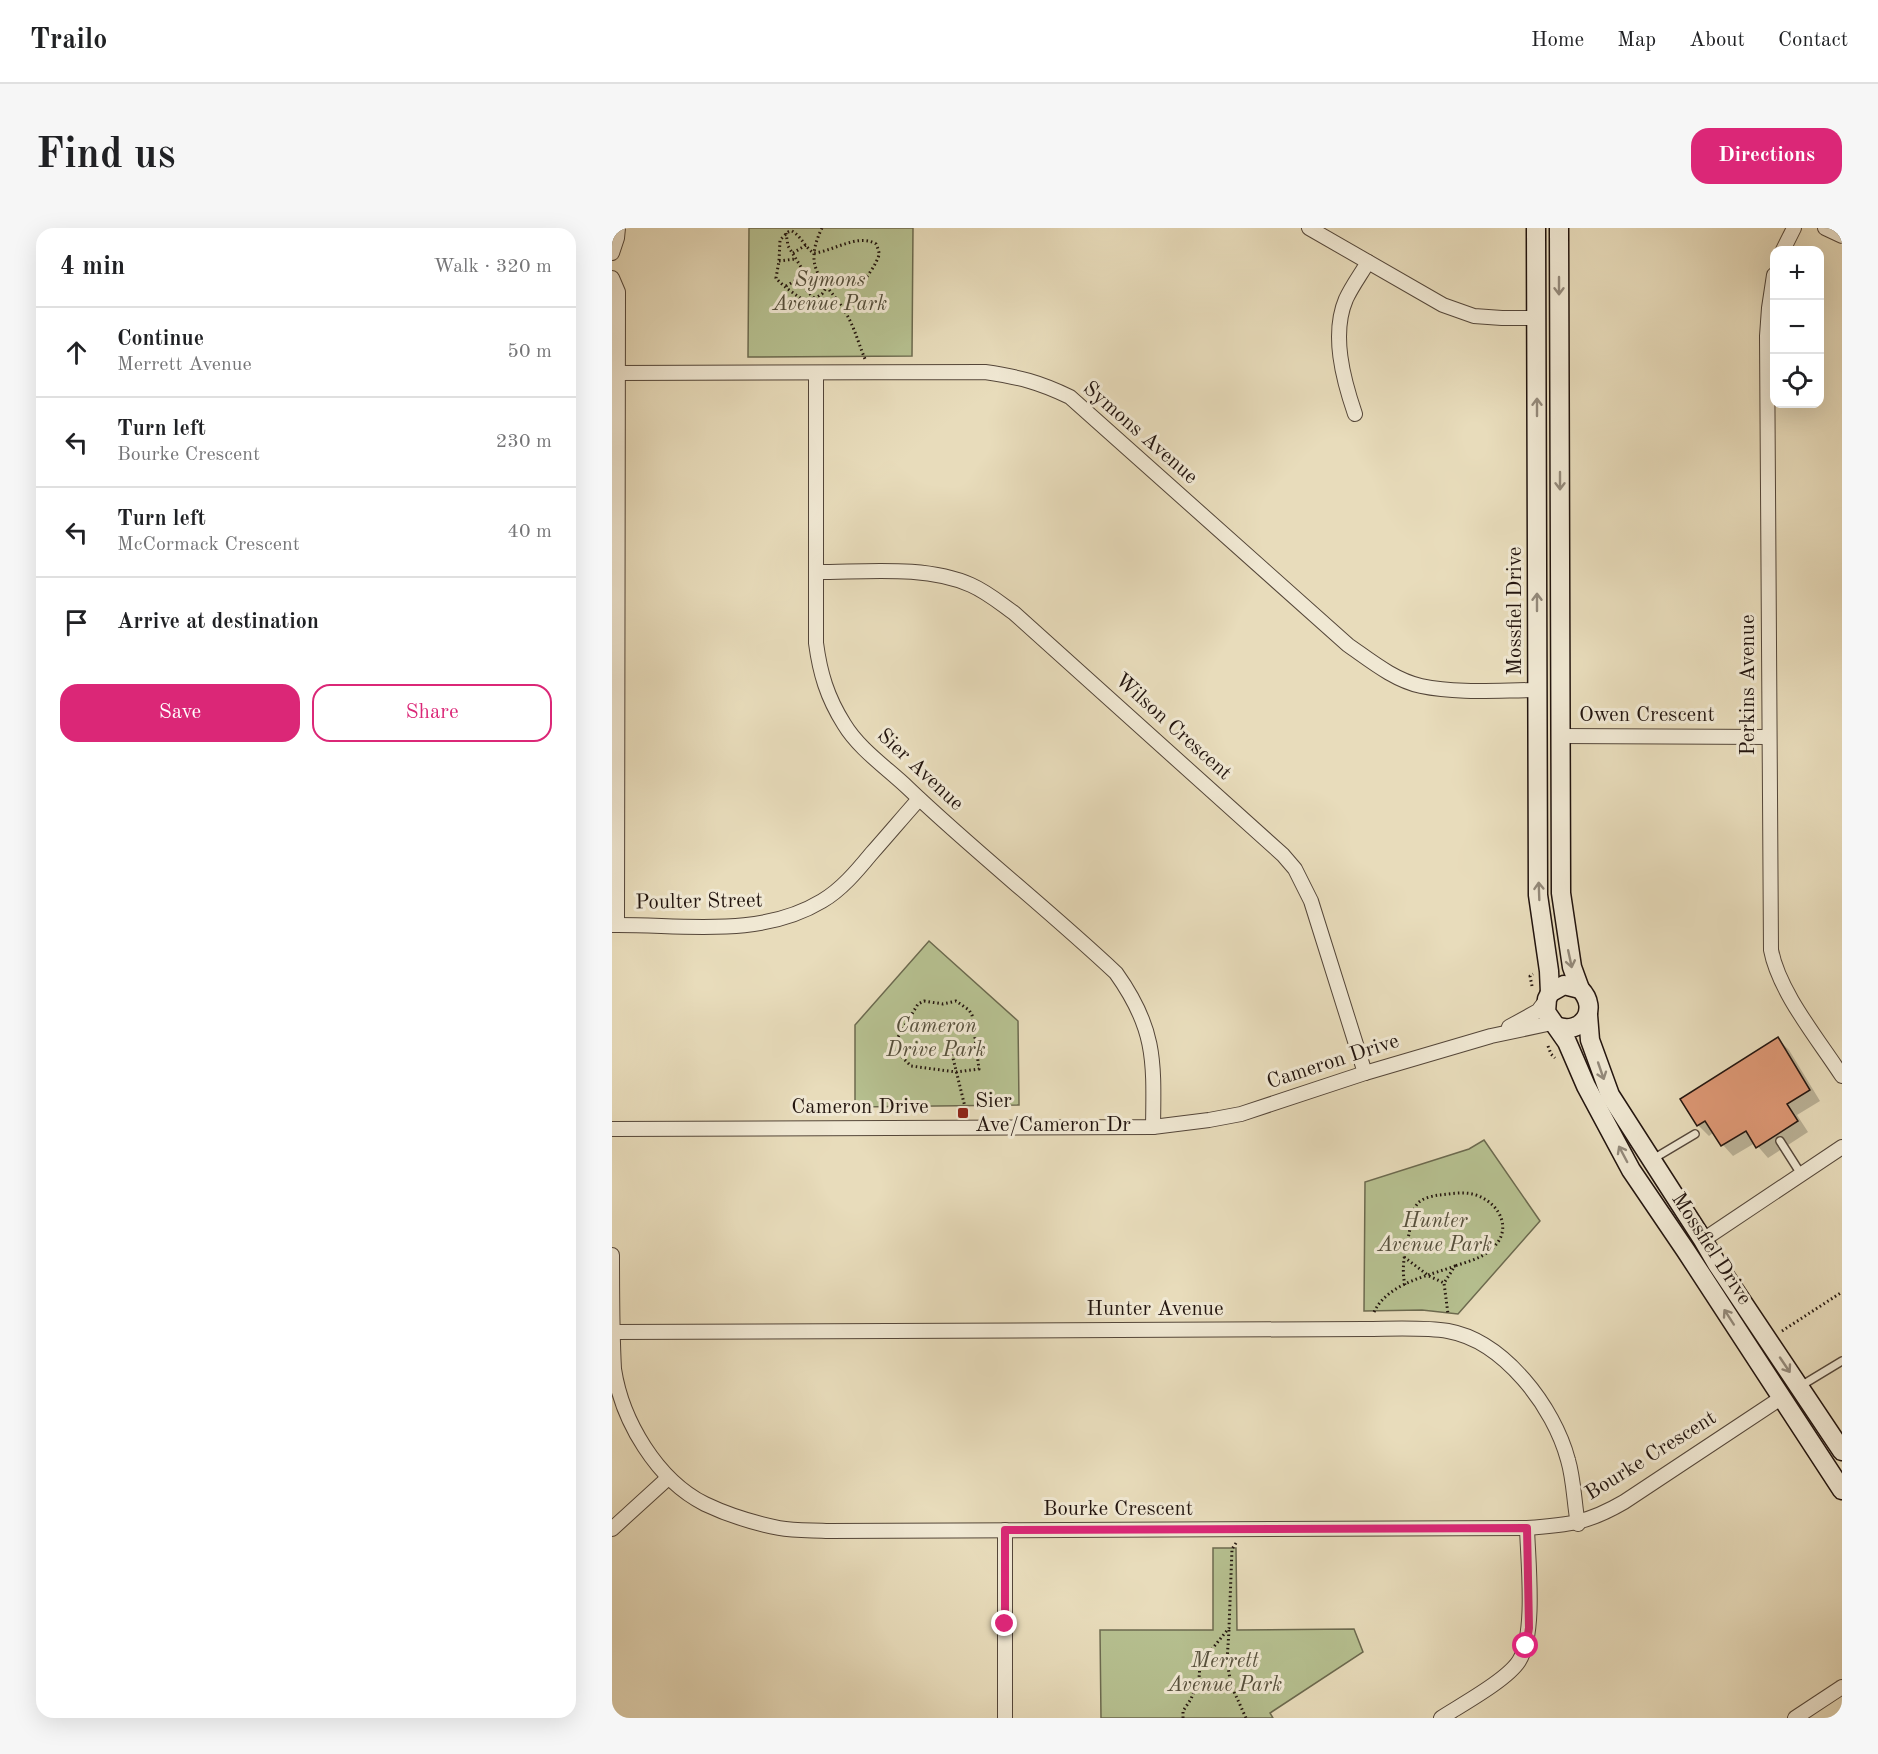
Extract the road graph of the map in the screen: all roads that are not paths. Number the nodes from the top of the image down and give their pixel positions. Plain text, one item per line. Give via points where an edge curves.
1 (618, 228) edge
2 (1309, 228) edge
3 (1536, 228) edge
4 (1559, 228) edge
5 (1794, 228) edge
6 (1826, 228) edge
7 (1842, 236) edge
8 (1785, 246) edge
9 (612, 254) edge
10 (1368, 262) junction
11 (612, 278) edge
12 (1770, 300) edge
13 (1560, 317) junction
14 (1536, 318) junction
15 (616, 373) junction
16 (816, 373) junction
17 (1354, 414) dead end
18 (817, 572) junction
19 (1538, 690) junction
20 (1561, 691) junction
21 (1539, 735) junction
22 (1562, 736) junction
23 (1769, 736) junction
24 (919, 799) junction
25 (614, 925) edge
26 (1580, 989) junction
27 (1548, 996) junction
28 (1588, 1015) junction
29 (1554, 1025) junction
30 (1491, 1036) junction
31 (1365, 1074) junction
32 (1842, 1076) edge
33 (1153, 1126) junction
34 (612, 1129) edge
35 (1695, 1134) dead end
36 (1780, 1141) dead end
37 (1842, 1147) edge
38 (1651, 1160) junction
39 (1802, 1174) junction
40 (1703, 1240) junction
41 (1686, 1251) junction
42 (612, 1255) edge
43 (612, 1332) edge
44 (1842, 1361) edge
45 (1799, 1387) junction
46 (1781, 1398) junction
47 (1841, 1449) edge
48 (1822, 1459) junction
49 (668, 1478) junction
50 (1842, 1490) edge
51 (1578, 1524) junction
52 (1527, 1528) junction
53 (612, 1529) edge
54 (1005, 1530) junction
55 (1842, 1687) edge
56 (1005, 1718) edge
57 (1441, 1718) edge
58 (1795, 1718) edge

1 - 9 street
2 - 10 street
3 - 14 street, Mossfiel Drive
4 -> 13 street
5 - 8 street
6 - 7 street
10 - 14 street via 1443,305 1474,316
10 - 17 street via 1346,298 1342,313 1341,366
11 - 15 street via 618,292
12 - 23 street, Perkins Avenue via 1767,336
13 - 14 street
13 -> 20 street
19 -> 14 street, Mossfiel Drive
15 - 16 street, Symons Avenue
15 - 25 street
16 - 18 street, Sier Avenue
16 - 19 street, Symons Avenue via 985,372 1042,383 1070,397 1348,645 1384,671 1420,685 1446,689
18 - 24 street, Sier Avenue via 816,643 820,674 845,726
18 - 31 street, Wilson Crescent via 921,573 947,577 993,597 1283,855 1311,901
19 - 20 street
19 - 21 street, Mossfiel Drive
20 - 22 street
21 - 22 street
27 -> 21 street, Mossfiel Drive via 1549,971 1538,894
22 - 23 street, Owen Crescent
22 -> 26 street via 1562,893 1570,959
23 - 32 street, Perkins Avenue via 1773,963
24 - 25 street, Poulter Street via 850,879 823,901 796,914 746,926
24 - 33 street, Sier Avenue via 1116,973 1141,1013 1150,1039
26 - 27 street via 1564,986
26 - 28 street via 1588,1001
27 - 29 street via 1546,1012
27 - 30 street, Cameron Drive via 1539,1011
28 - 29 street via 1578,1026 1563,1029
28 -> 38 street, Mossfiel Drive via 1590,1041 1610,1095
29 - 30 street, Cameron Drive
41 -> 29 street, Mossfiel Drive via 1631,1170 1567,1042
30 - 31 street, Cameron Drive
31 - 33 street, Cameron Drive via 1241,1114
33 - 34 street, Cameron Drive
35 - 38 lane
36 - 39 lane
37 - 39 street
38 - 40 street, Mossfiel Drive
39 - 40 street
40 - 41 street
40 -> 45 street, Mossfiel Drive
46 -> 41 street, Mossfiel Drive
42 - 43 street, Bourke Crescent
43 - 49 street, Bourke Crescent via 614,1367 622,1401 638,1436
43 - 51 street, Hunter Avenue via 1447,1330 1485,1344 1533,1389 1568,1459
44 - 45 lane
45 - 46 street
45 - 47 street, Mossfiel Drive
46 - 48 street, Mossfiel Drive
46 - 51 street, Bourke Crescent via 1624,1502
47 - 48 street
48 - 50 street, Mossfiel Drive
49 - 53 street
49 - 54 street, Bourke Crescent via 704,1503 781,1528
51 - 52 street, Bourke Crescent
52 - 54 street, Bourke Crescent
52 - 57 street via 1526,1646 1508,1673
54 - 56 street
55 - 58 street

